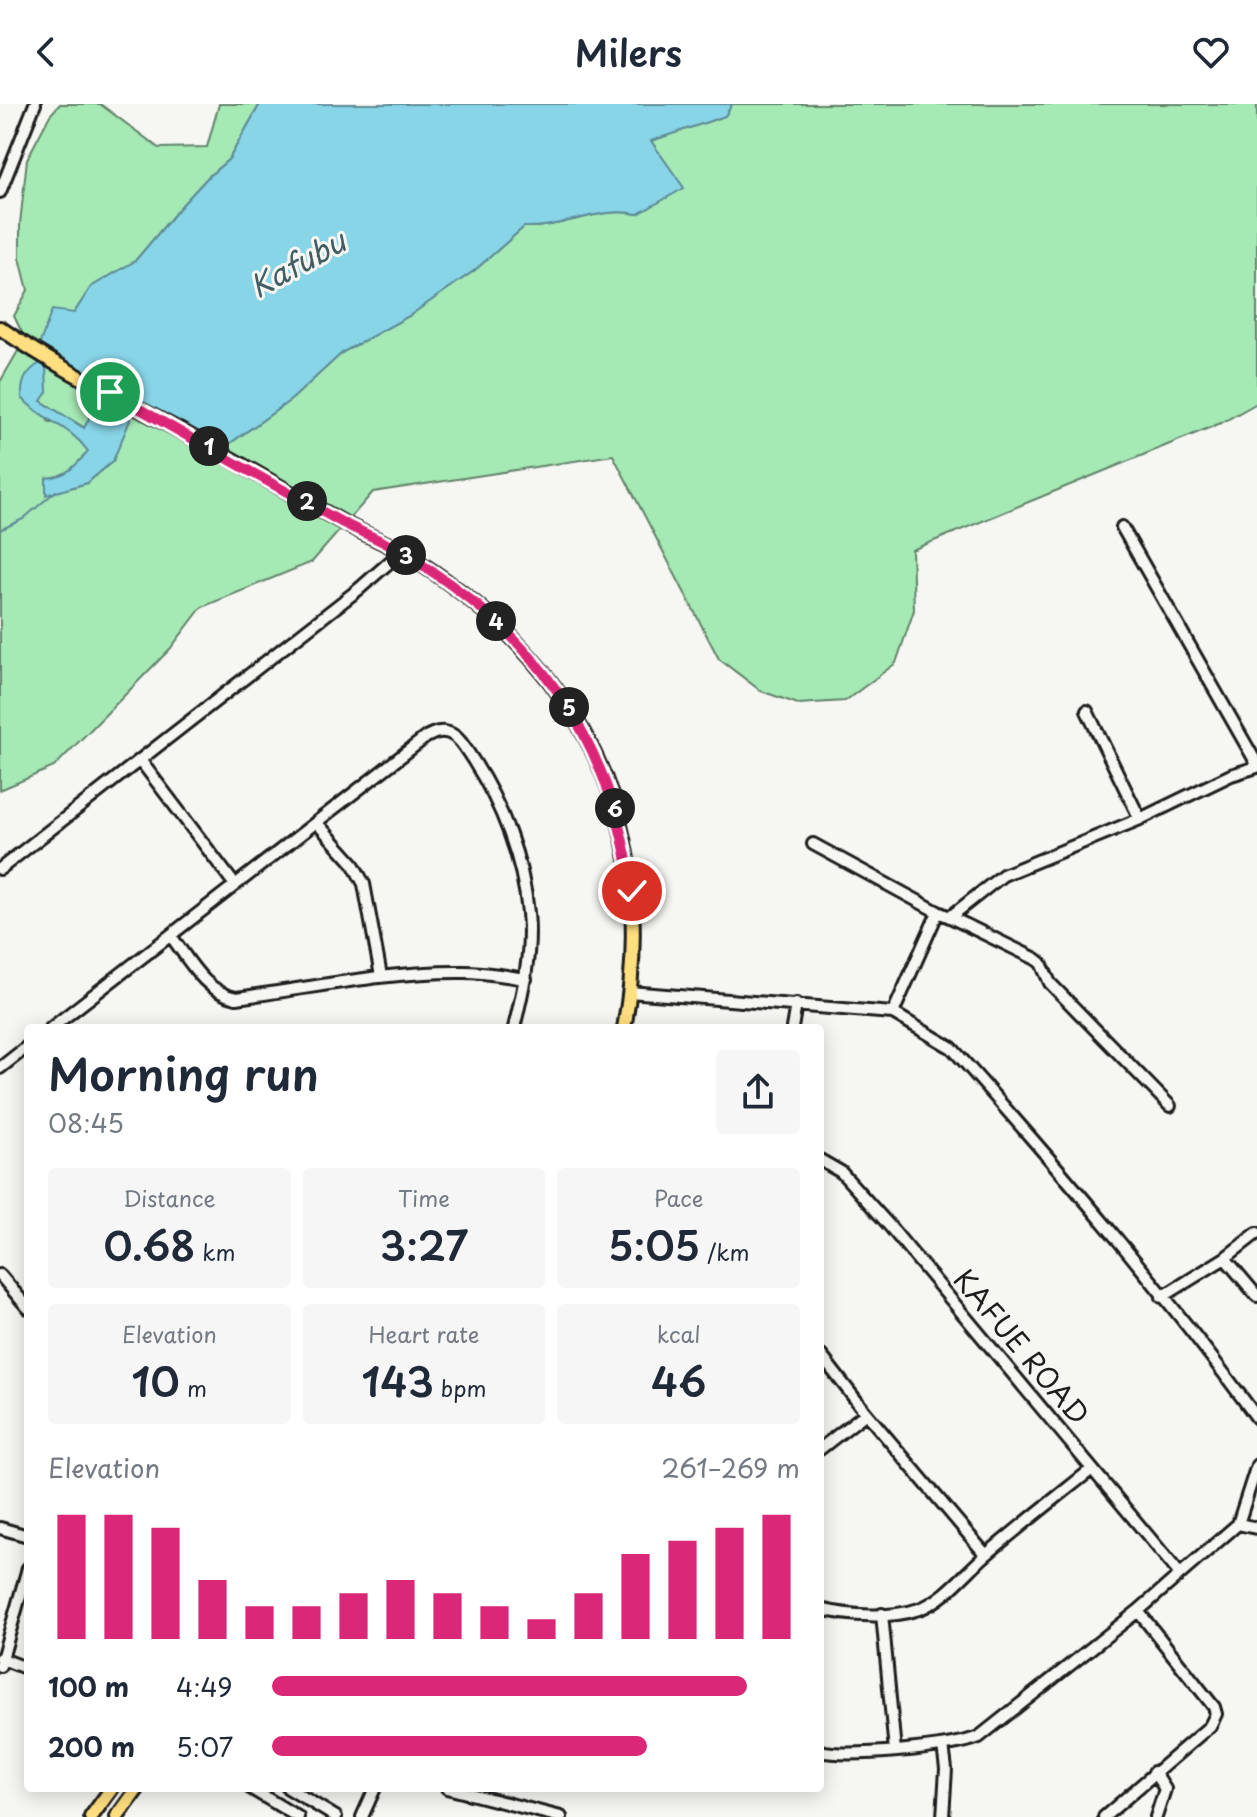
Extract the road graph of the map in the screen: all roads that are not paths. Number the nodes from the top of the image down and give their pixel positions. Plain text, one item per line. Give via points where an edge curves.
1 (35, 104) edge
2 (0, 192) edge
3 (0, 328) edge
4 (1122, 527) dead end
5 (401, 552) junction
6 (1087, 711) dead end
7 (140, 760) junction
8 (1257, 765) edge
9 (1140, 819) junction
10 (317, 823) junction
11 (813, 844) dead end
12 (0, 869) edge
13 (235, 885) junction
14 (938, 912) junction
15 (950, 917) junction
16 (171, 936) junction
17 (381, 976) junction
18 (526, 979) junction
19 (629, 992) junction
20 (796, 1004) junction
21 (893, 1013) junction
22 (56, 1024) edge
23 (515, 1024) edge
24 (625, 1024) edge
25 (793, 1024) edge
26 (24, 1049) edge
27 (0, 1068) edge
28 (1170, 1106) dead end
29 (824, 1162) edge
30 (1257, 1233) edge
31 (1225, 1258) junction
32 (0, 1275) edge
33 (1257, 1296) edge
34 (1162, 1297) junction
35 (24, 1303) edge
36 (824, 1359) edge
37 (866, 1413) junction
38 (1257, 1418) edge
39 (824, 1446) edge
40 (1257, 1465) edge
41 (1092, 1469) junction
42 (1238, 1524) junction
43 (0, 1528) edge
44 (1257, 1528) edge
45 (24, 1535) edge
46 (986, 1555) junction
47 (1179, 1573) junction
48 (24, 1582) edge
49 (824, 1610) edge
50 (1138, 1611) junction
51 (882, 1614) junction
52 (1, 1661) edge
53 (24, 1668) edge
54 (943, 1746) junction
55 (895, 1751) junction
56 (824, 1752) edge
57 (1154, 1772) junction
58 (109, 1792) edge
59 (135, 1792) edge
60 (257, 1792) edge
61 (295, 1792) edge
62 (373, 1792) edge
63 (459, 1792) edge
64 (522, 1813) edge
65 (91, 1817) edge
66 (117, 1817) edge
67 (298, 1817) edge
68 (336, 1817) edge
69 (362, 1817) edge
70 (561, 1817) edge
71 (943, 1817) edge
72 (1104, 1817) edge
73 (1156, 1817) edge

1 - 2 street
3 - 5 main road
4 - 8 street
5 - 7 street
5 - 19 main road via 503,628 567,703 595,754 622,829 629,867
6 - 9 street
7 - 12 street
7 - 13 street
8 - 9 street
9 - 15 street via 1003,875
10 - 13 street
10 - 17 street via 364,884
10 - 18 street via 426,737 437,732 458,737 500,808 518,860 528,913
11 - 14 street
13 - 16 street
14 - 15 street
14 - 21 street
15 - 28 street via 1041,963 1050,983
16 - 17 street via 208,984 221,995 236,998
16 - 22 street
17 - 18 street via 467,972
18 - 23 street
19 - 20 street
19 - 24 main road
20 - 21 street
20 - 25 street
21 - 34 street via 952,1048 1066,1175
26 - 27 street
29 - 41 street, KAFUE ROAD via 841,1172 887,1223
30 - 31 street
31 - 33 street
31 - 34 street
32 - 35 street
34 - 38 street
36 - 37 street
37 - 39 street
37 - 46 street
40 - 42 street
41 - 46 street
41 - 47 street, KAFUE ROAD
42 - 44 street
42 - 47 street
43 - 45 street
46 - 51 street via 936,1601 918,1610
47 - 50 street
48 - 52 street
49 - 51 street
50 - 54 street via 979,1737
50 - 57 street via 1216,1714 1210,1726
51 - 55 street
52 - 53 street
54 - 55 street
54 - 71 street
55 - 56 street
57 - 72 street
57 - 73 street via 1165,1789
58 - 65 main road
59 - 66 main road
60 - 67 street
61 - 68 street
62 - 69 street
63 - 64 street
64 - 70 street

